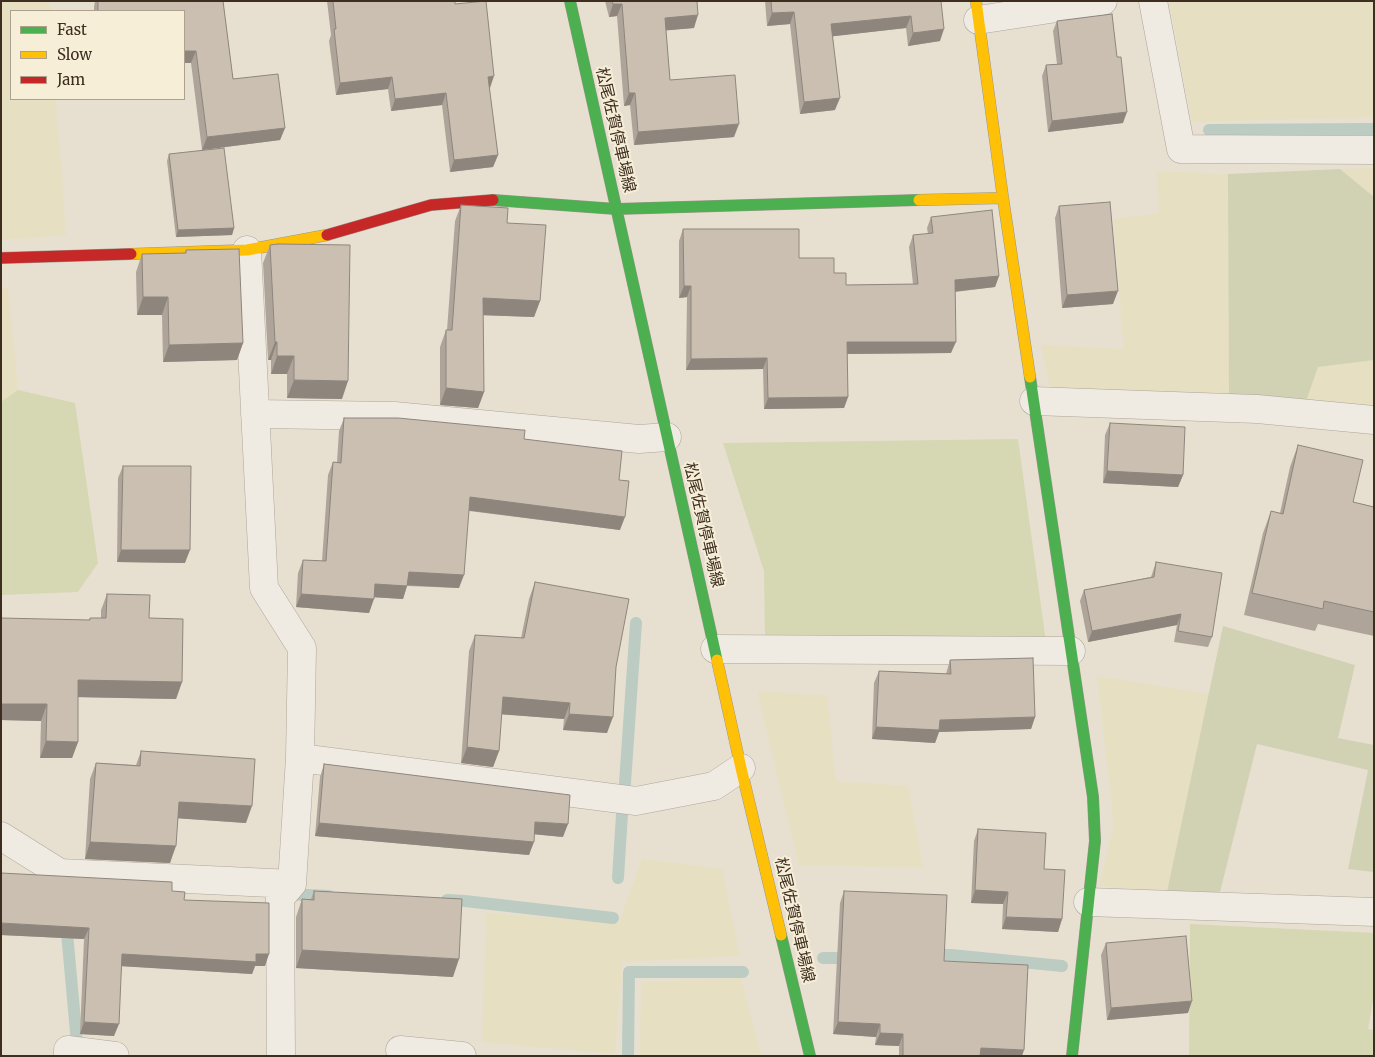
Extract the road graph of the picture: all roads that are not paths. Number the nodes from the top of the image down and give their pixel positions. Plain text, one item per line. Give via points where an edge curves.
1 (570, 1) edge
2 (1103, 1) edge
3 (1153, 1) edge
4 (977, 10) edge
5 (1374, 150) edge
6 (1003, 198) junction
7 (616, 209) junction
8 (248, 250) junction
9 (1, 258) edge
10 (1034, 401) junction
11 (255, 414) junction
12 (1374, 420) edge
13 (667, 437) junction
14 (715, 648) junction
15 (1072, 651) junction
16 (300, 758) junction
17 (741, 768) junction
18 (1, 836) edge
19 (286, 891) junction
20 (1088, 902) junction
21 (1374, 912) edge
22 (400, 1050) dead end
23 (68, 1053) edge
24 (107, 1055) edge
25 (281, 1056) edge
26 (462, 1056) edge
27 (810, 1056) edge
28 (1072, 1056) edge

1 - 7 street, 松尾佐賀停車場線
2 - 4 street
3 - 5 street via 1180,149
4 - 6 street
6 - 7 street
6 - 10 street
7 - 8 street via 490,200 431,205 330,235
7 - 13 street, 松尾佐賀停車場線
8 - 9 street
8 - 11 street
10 - 12 street via 1257,409
10 - 15 street
11 - 13 street via 394,416 639,439
11 - 16 street via 264,588 302,648
13 - 14 street, 松尾佐賀停車場線
14 - 15 street
14 - 17 street, 松尾佐賀停車場線
15 - 20 street via 1093,797 1095,841
16 - 17 street via 636,801 714,786
16 - 19 street
17 - 27 street, 松尾佐賀停車場線
18 - 19 street via 60,873
19 - 25 street
20 - 21 street
20 - 28 street
22 - 26 street
23 - 24 street

